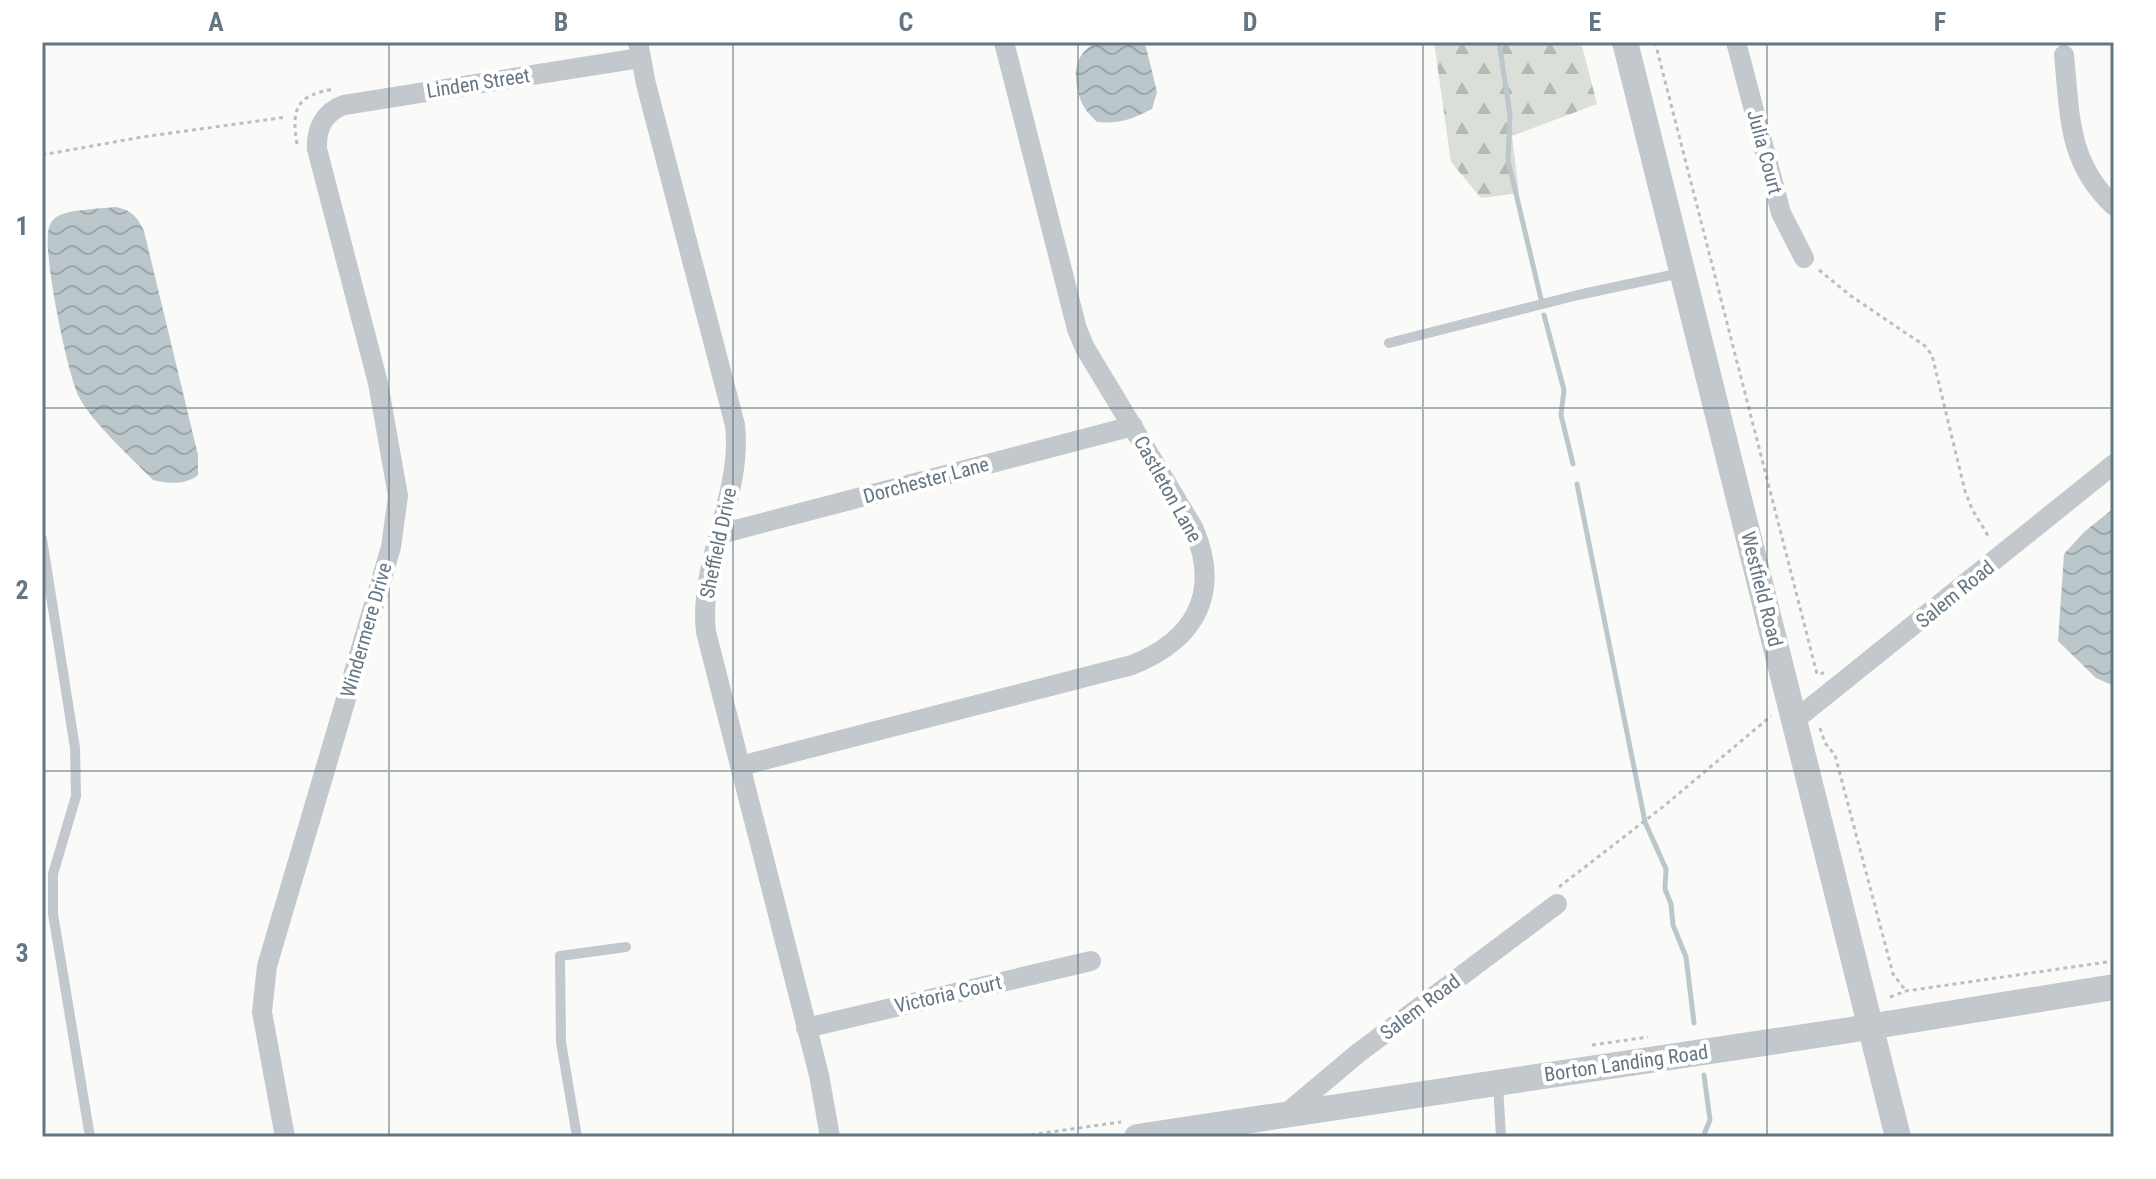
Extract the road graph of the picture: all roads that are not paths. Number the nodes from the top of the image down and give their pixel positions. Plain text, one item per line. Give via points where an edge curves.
1 (1004, 42) edge
2 (1625, 42) edge
3 (1736, 42) edge
4 (639, 50) edge
5 (2064, 55) dead end
6 (322, 121) joint
7 (2114, 206) edge
8 (1804, 258) road end
9 (1683, 273) junction
10 (1389, 343) dead end
11 (1133, 426) junction
12 (2114, 464) edge
13 (720, 534) junction
14 (42, 539) edge
15 (1796, 721) junction
16 (740, 766) junction
17 (1558, 895) road end
18 (626, 947) dead end
19 (1091, 961) dead end
20 (2114, 987) edge
21 (1870, 1027) junction
22 (806, 1028) junction
23 (1498, 1082) junction
24 (1287, 1113) junction
25 (90, 1137) edge
26 (285, 1137) edge
27 (577, 1137) edge
28 (830, 1137) edge
29 (1137, 1137) edge
30 (1501, 1137) edge
31 (1898, 1137) edge

1 - 11 street, Castleton Lane via 1077,329
2 - 9 street, Westfield Road
3 - 8 street, Julia Court via 1781,213
4 - 6 street, Linden Street via 344,105
4 - 13 street, Sheffield Drive via 735,425 736,449
5 - 7 street via 2077,154 2094,185
6 - 26 street, Windermere Drive via 317,149 378,383 398,496 391,547 267,966 262,1012
9 - 10 lane
9 - 15 street, Westfield Road
11 - 13 street, Dorchester Lane
11 - 16 street, Castleton Lane via 1194,529 1204,564 1197,609 1174,643 1132,665
12 - 15 street, Salem Road
13 - 16 street, Sheffield Drive via 705,620
14 - 25 lane via 75,748 76,796 53,874 53,914
15 - 21 street, Westfield Road
16 - 22 street, Sheffield Drive
17 - 24 street, Salem Road
18 - 27 lane via 560,956 561,1042
19 - 22 street, Victoria Court
20 - 21 street, Borton Landing Road
21 - 23 street, Borton Landing Road
21 - 31 street, Westfield Road
22 - 28 street, Sheffield Drive
23 - 24 street, Borton Landing Road
23 - 30 lane
24 - 29 street, Borton Landing Road

